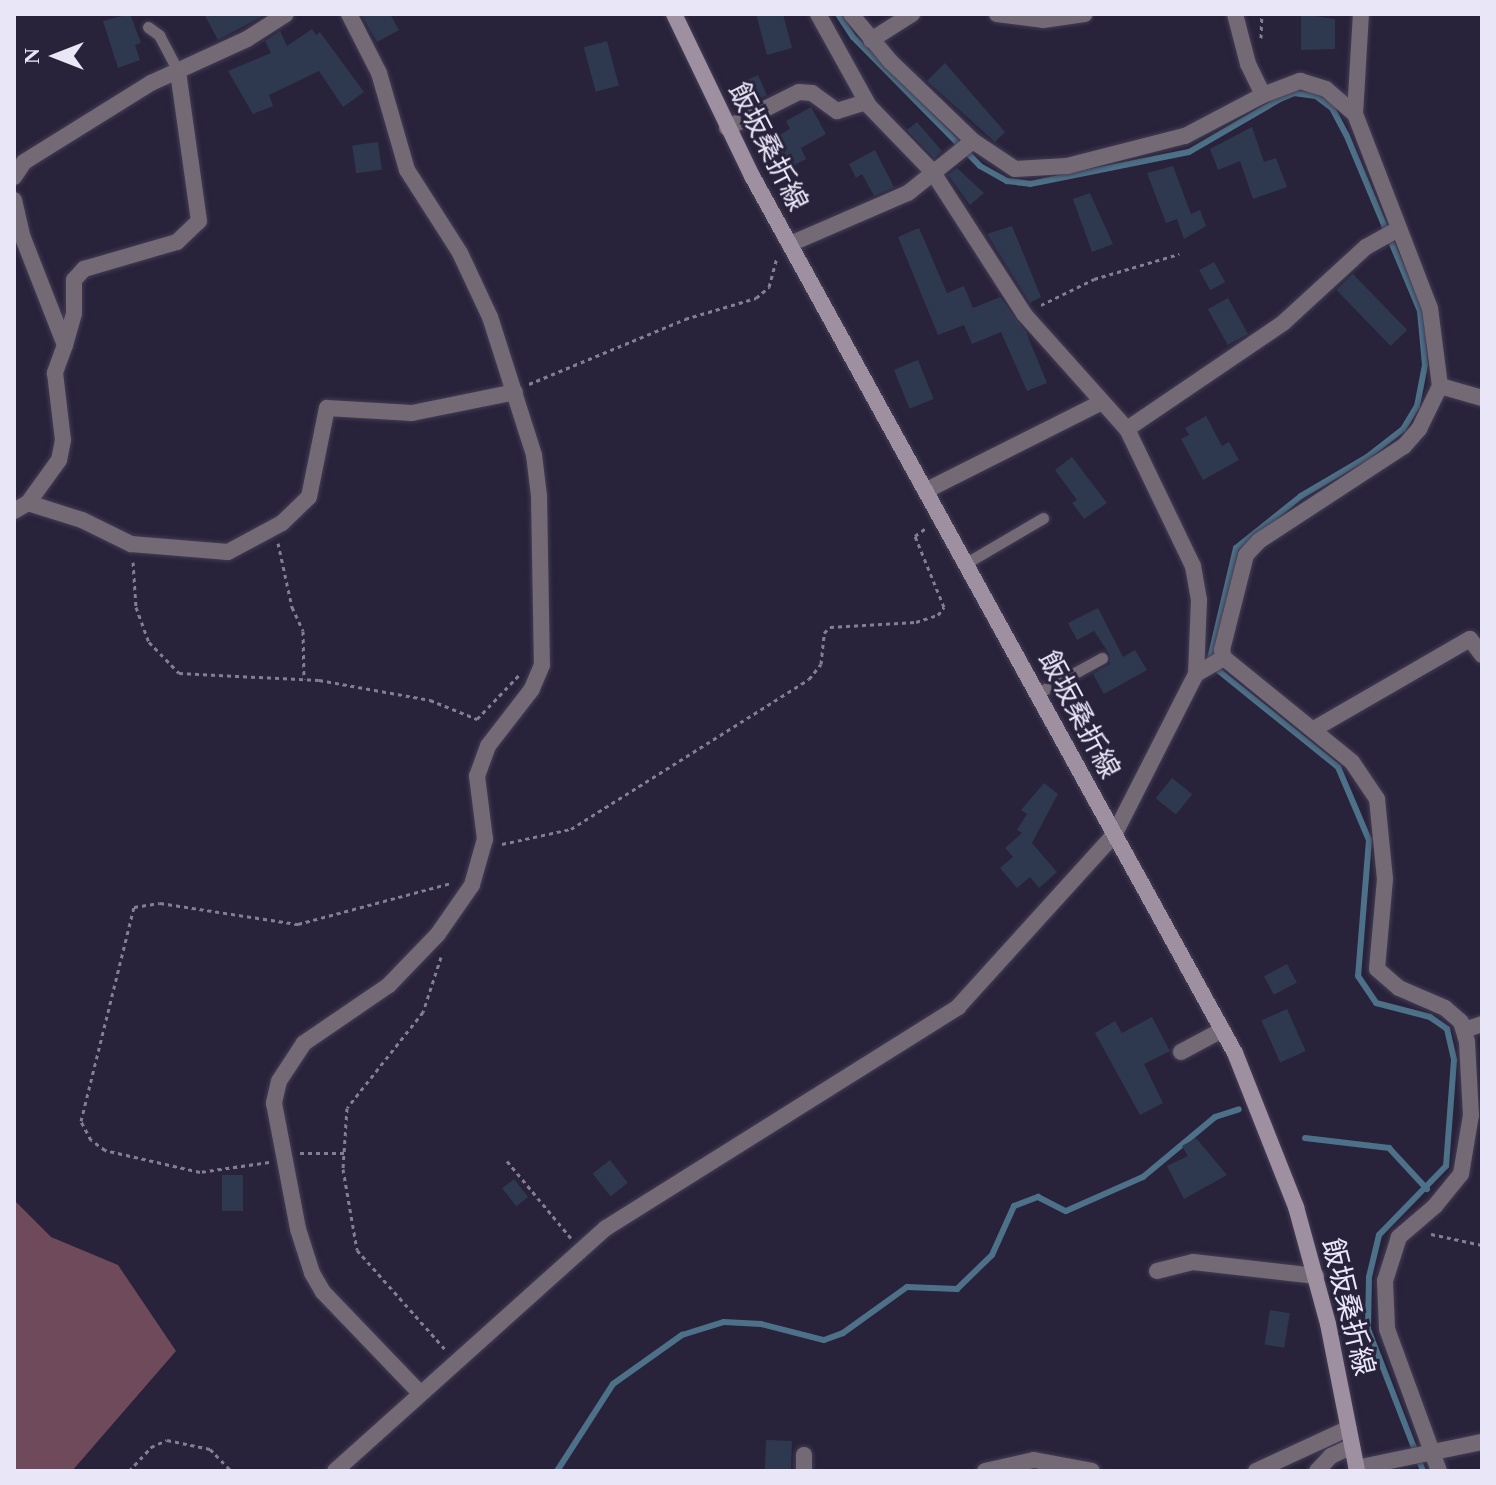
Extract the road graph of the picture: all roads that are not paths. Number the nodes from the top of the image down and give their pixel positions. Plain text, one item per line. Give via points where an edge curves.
1 (286, 14) edge
2 (349, 14) edge
3 (674, 14) edge
4 (818, 14) edge
5 (851, 14) edge
6 (912, 14) edge
7 (997, 14) edge
8 (1085, 14) edge
9 (1235, 14) edge
10 (1361, 14) edge
11 (148, 27) dead end
12 (871, 40) junction
13 (178, 71) junction
14 (1263, 95) junction
15 (867, 102) junction
16 (1355, 114) junction
17 (727, 128) junction
18 (965, 147) junction
19 (932, 171) junction
20 (14, 177) edge
21 (14, 200) edge
22 (1389, 233) junction
23 (790, 244) junction
24 (65, 345) junction
25 (1440, 386) junction
26 (515, 392) junction
27 (1482, 398) edge
28 (1100, 403) junction
29 (1127, 429) junction
30 (927, 490) junction
31 (21, 507) edge
32 (1043, 518) dead end
33 (968, 562) junction
34 (1482, 655) edge
35 (1102, 658) dead end
36 (1210, 665) junction
37 (1038, 693) junction
38 (1314, 729) junction
39 (1114, 835) junction
40 (1482, 1024) edge
41 (1222, 1030) junction
42 (1464, 1030) junction
43 (1181, 1052) dead end
44 (1157, 1271) dead end
45 (1316, 1276) junction
46 (419, 1392) junction
47 (1349, 1428) junction
48 (1482, 1442) edge
49 (1352, 1446) junction
50 (1432, 1451) junction
51 (1357, 1469) edge
52 (335, 1471) edge
53 (985, 1471) edge
54 (1092, 1471) edge
55 (1256, 1471) edge
56 (1317, 1471) edge
57 (1439, 1471) edge

1 - 13 street
2 - 26 street via 379,73 407,170 460,253
3 - 17 main road, 飯坂桑折線
4 - 15 street
5 - 12 street
6 - 12 street
7 - 8 street via 1043,20
9 - 14 street via 1248,64
10 - 16 street
11 - 13 lane via 159,35
12 - 18 street
13 - 20 street via 24,162
13 - 24 street via 199,221 177,242 84,269 74,280 74,313
14 - 16 street via 1300,81 1315,83
14 - 18 street via 1185,136 1067,166 1015,169
15 - 17 street via 837,111 812,93 799,92
15 - 19 street
16 - 22 street
17 - 23 main road, 飯坂桑折線
18 - 19 street
19 - 23 street via 908,193
19 - 28 street via 1024,314
21 - 24 street
22 - 25 street via 1434,320
22 - 29 street via 1283,323
23 - 30 main road, 飯坂桑折線
24 - 31 street via 55,373 63,440 59,460
25 - 27 street
25 - 36 street via 1419,429 1404,446 1259,541 1246,555
26 - 31 street via 412,413 327,408 309,497 228,552 131,544 82,520
26 - 46 street via 534,455 545,619 538,677 488,746 477,776 484,846 472,885 438,934 389,985 304,1043 290,1061 274,1103 298,1229 317,1283
28 - 29 street
28 - 30 street
29 - 36 street via 1193,566
30 - 33 main road, 飯坂桑折線
32 - 33 lane
33 - 37 main road, 飯坂桑折線
34 - 38 street via 1470,639
35 - 37 lane
36 - 38 street
36 - 39 street
37 - 39 main road, 飯坂桑折線
38 - 42 street via 1352,762 1377,799 1385,879 1377,969 1399,988 1445,1008
39 - 41 main road, 飯坂桑折線
39 - 46 street via 958,1007 698,1169 581,1251
40 - 42 street
41 - 43 street
41 - 45 main road, 飯坂桑折線 via 1275,1145
42 - 50 street via 1471,1115 1466,1159 1452,1189 1399,1237 1390,1258 1385,1306 1387,1329
44 - 45 street via 1193,1262
45 - 47 main road, 飯坂桑折線
46 - 52 street
47 - 49 main road, 飯坂桑折線
47 - 55 street via 1285,1453
48 - 50 street
49 - 51 main road, 飯坂桑折線
49 - 56 street via 1331,1456
50 - 51 street
50 - 57 street
53 - 54 street via 1034,1460

